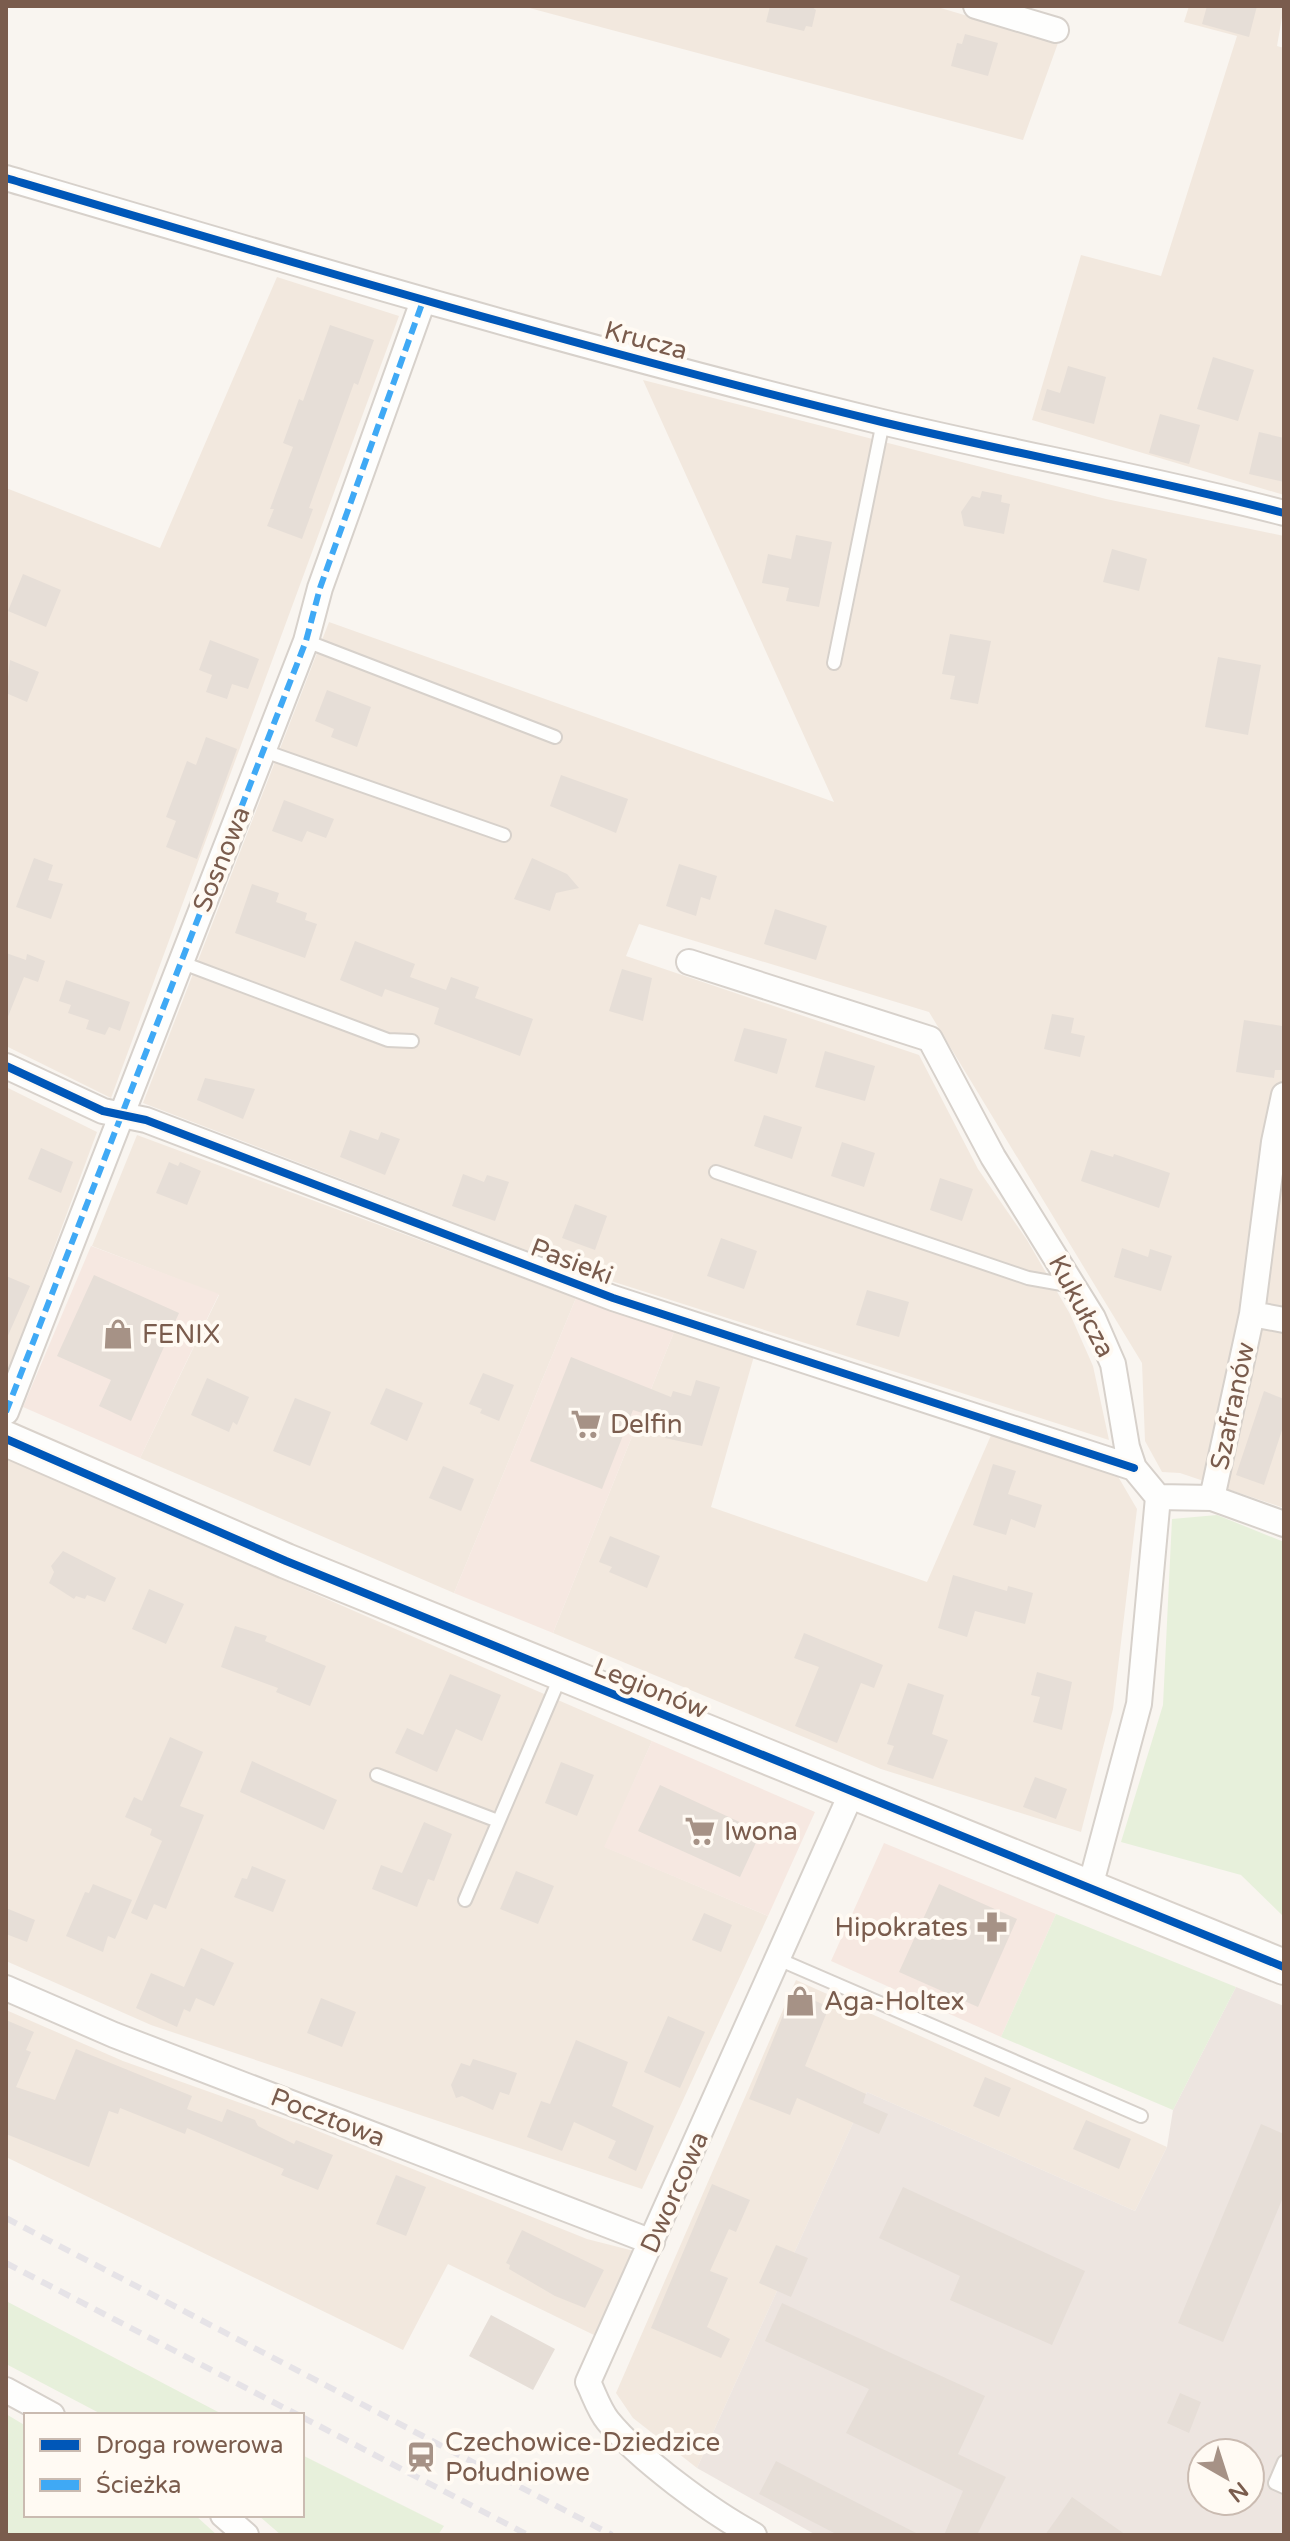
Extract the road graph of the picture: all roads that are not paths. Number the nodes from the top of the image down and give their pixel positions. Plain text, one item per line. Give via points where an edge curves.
1 (976, 6) edge
2 (1056, 30) dead end
3 (6, 178) edge
4 (423, 301) junction
5 (883, 422) junction
6 (1284, 513) edge
7 (306, 641) junction
8 (834, 663) dead end
9 (555, 737) dead end
10 (264, 751) junction
11 (504, 835) dead end
12 (180, 962) junction
13 (689, 962) dead end
14 (412, 1041) dead end
15 (6, 1066) edge
16 (1284, 1095) edge
17 (124, 1116) junction
18 (1279, 1141) edge
19 (716, 1172) dead end
20 (1073, 1286) junction
21 (1252, 1314) junction
22 (1284, 1320) edge
23 (6, 1412) edge
24 (6, 1439) edge
25 (1134, 1468) junction
26 (1158, 1497) junction
27 (1212, 1498) junction
28 (1284, 1524) edge
29 (562, 1672) junction
30 (377, 1775) dead end
31 (852, 1792) junction
32 (498, 1821) junction
33 (1090, 1887) junction
34 (465, 1900) dead end
35 (778, 1959) junction
36 (1284, 1967) edge
37 (6, 1988) edge
38 (1141, 2116) dead end
39 (652, 2242) junction
40 (6, 2390) edge
41 (48, 2413) edge
42 (1284, 2462) edge
43 (1284, 2487) edge
44 (225, 2517) edge
45 (246, 2535) edge
46 (754, 2535) edge

1 - 2 street
3 - 4 street, Krucza
4 - 5 street, Krucza
4 - 7 street, Sosnowa via 320,588
5 - 6 street, Krucza
5 - 8 lane
7 - 9 lane
7 - 10 street, Sosnowa
10 - 11 lane
10 - 12 street, Sosnowa
12 - 14 lane via 388,1040
12 - 17 street, Sosnowa
13 - 20 street, Kukułcza via 930,1039 993,1157
15 - 17 street, Pasieki
16 - 18 street, Szafranów
17 - 23 street, Sosnowa
17 - 25 street, Pasieki via 613,1298
18 - 21 street, Szafranów
19 - 20 lane via 1028,1278
20 - 25 street, Kukułcza via 1113,1364
21 - 22 street, Szafranów
21 - 27 street, Szafranów
24 - 29 street, Legionów via 258,1549
25 - 26 street, Kukułcza
26 - 27 street
26 - 33 street via 1139,1704
27 - 28 street
29 - 31 street, Legionów
29 - 32 lane
30 - 32 lane
31 - 33 street, Legionów
31 - 35 street, Dworcowa
32 - 34 lane
33 - 36 street, Legionów
35 - 38 lane
35 - 39 street, Dworcowa
37 - 39 street, Pocztowa via 114,2035
39 - 46 street, Dworcowa via 588,2382 607,2420 652,2462
40 - 41 street
42 - 43 lane via 1275,2483
44 - 45 street

